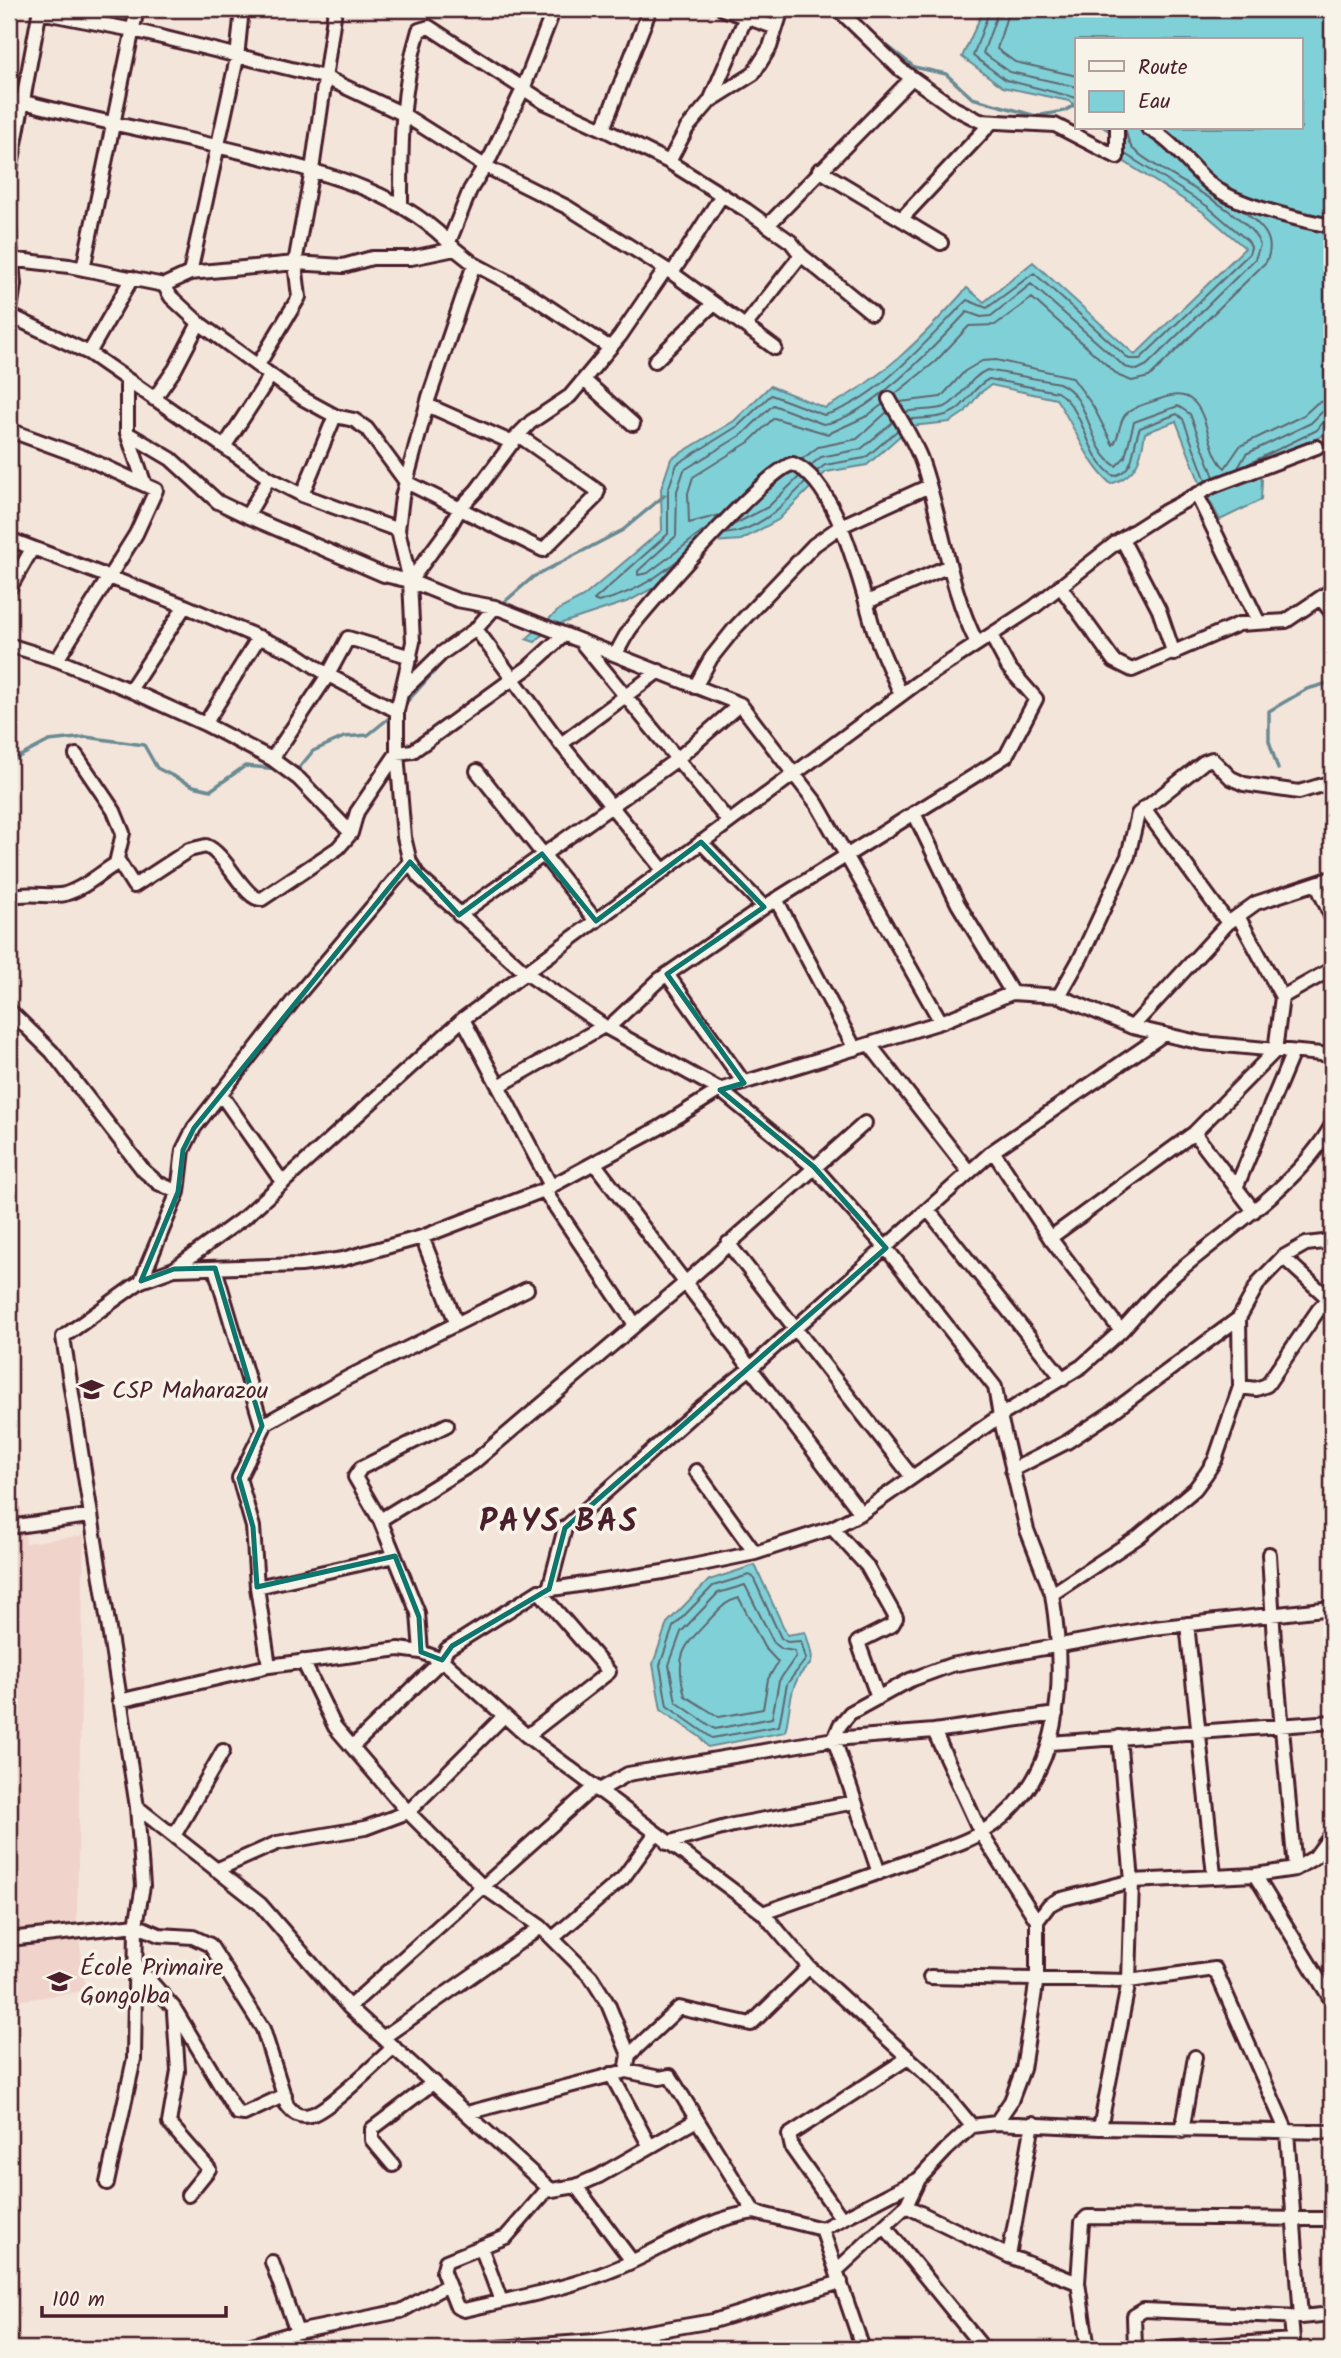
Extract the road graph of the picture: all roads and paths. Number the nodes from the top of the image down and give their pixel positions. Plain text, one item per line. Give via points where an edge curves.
1 (137, 9) edge
2 (242, 9) edge
3 (335, 9) edge
4 (554, 9) edge
5 (650, 9) edge
6 (723, 9) edge
7 (782, 9) edge
8 (838, 9) edge
9 (40, 10) edge
10 (746, 17) junction
11 (774, 27) junction
12 (133, 30) junction
13 (237, 58) junction
14 (324, 77) junction
15 (912, 78) junction
16 (523, 89) junction
17 (15, 100) edge
18 (710, 100) junction
19 (401, 113) junction
20 (113, 122) junction
21 (992, 122) junction
22 (603, 130) junction
23 (1117, 130) edge
24 (1152, 130) edge
25 (218, 146) junction
26 (669, 162) junction
27 (485, 166) junction
28 (312, 170) junction
29 (819, 170) junction
30 (9, 176) edge
31 (722, 195) junction
32 (401, 205) junction
33 (904, 218) junction
34 (768, 225) junction
35 (1332, 226) edge
36 (9, 231) edge
37 (941, 243) dead end
38 (452, 246) junction
39 (801, 255) junction
40 (11, 260) edge
41 (295, 263) junction
42 (474, 264) junction
43 (83, 269) junction
44 (669, 272) junction
45 (190, 273) junction
46 (132, 278) junction
47 (164, 285) junction
48 (713, 304) junction
49 (872, 313) dead end
50 (9, 316) edge
51 (199, 323) junction
52 (745, 327) junction
53 (610, 348) junction
54 (775, 348) dead end
55 (89, 353) junction
56 (655, 361) dead end
57 (258, 365) junction
58 (271, 375) junction
59 (584, 380) junction
60 (127, 381) junction
61 (154, 399) junction
62 (889, 399) dead end
63 (427, 405) junction
64 (335, 416) junction
65 (633, 424) dead end
66 (9, 430) edge
67 (127, 433) junction
68 (515, 439) junction
69 (224, 447) junction
70 (1317, 447) dead end
71 (269, 478) junction
72 (406, 482) junction
73 (145, 485) junction
74 (929, 485) junction
75 (302, 495) junction
76 (1197, 495) junction
77 (461, 507) junction
78 (247, 516) junction
79 (841, 526) junction
80 (398, 530) junction
81 (1122, 539) junction
82 (9, 540) edge
83 (32, 549) junction
84 (950, 566) junction
85 (108, 579) junction
86 (410, 581) junction
87 (1060, 586) junction
88 (9, 589) edge
89 (1332, 590) edge
90 (1321, 598) junction
91 (867, 602) junction
92 (185, 606) junction
93 (495, 607) junction
94 (1332, 613) edge
95 (1258, 621) junction
96 (476, 629) junction
97 (564, 635) junction
98 (991, 635) junction
99 (259, 637) junction
100 (580, 641) junction
101 (977, 643) junction
102 (9, 645) edge
103 (616, 654) junction
104 (1174, 654) junction
105 (411, 657) junction
106 (57, 660) junction
107 (659, 671) junction
108 (328, 675) junction
109 (513, 678) junction
110 (695, 687) junction
111 (130, 690) junction
112 (402, 692) junction
113 (901, 695) junction
114 (626, 698) junction
115 (740, 704) junction
116 (397, 711) junction
117 (205, 724) junction
118 (561, 744) junction
119 (397, 753) junction
120 (76, 755) dead end
121 (272, 759) junction
122 (676, 760) junction
123 (477, 771) dead end
124 (796, 773) junction
125 (1332, 782) edge
126 (609, 805) junction
127 (1144, 808) junction
128 (914, 813) junction
129 (729, 822) junction
130 (351, 833) junction
131 (701, 842) junction
132 (542, 854) junction
133 (845, 855) junction
134 (411, 862) junction
135 (116, 863) junction
136 (663, 870) junction
137 (1332, 878) edge
138 (1317, 885) junction
139 (9, 897) edge
140 (776, 899) junction
141 (764, 907) junction
142 (459, 915) junction
143 (1332, 918) edge
144 (1233, 920) junction
145 (596, 921) junction
146 (1332, 968) edge
147 (526, 973) junction
148 (667, 974) junction
149 (1012, 993) junction
150 (1059, 996) junction
151 (1282, 997) junction
152 (9, 1010) edge
153 (463, 1019) junction
154 (941, 1022) junction
155 (607, 1026) junction
156 (1132, 1027) junction
157 (1164, 1034) junction
158 (870, 1045) junction
159 (855, 1049) junction
160 (1275, 1051) junction
161 (1293, 1052) junction
162 (1332, 1055) edge
163 (744, 1083) junction
164 (499, 1086) junction
165 (720, 1090) junction
166 (220, 1093) junction
167 (865, 1123) dead end
168 (1332, 1125) edge
169 (1194, 1133) junction
170 (993, 1151) junction
171 (594, 1163) junction
172 (814, 1167) junction
173 (969, 1172) junction
174 (283, 1183) junction
175 (547, 1188) junction
176 (1236, 1188) junction
177 (178, 1192) junction
178 (928, 1210) junction
179 (1254, 1211) junction
180 (422, 1237) junction
181 (1050, 1238) junction
182 (1332, 1241) edge
183 (728, 1242) junction
184 (886, 1248) junction
185 (1283, 1257) junction
186 (215, 1268) junction
187 (174, 1269) junction
188 (141, 1281) junction
189 (686, 1282) junction
190 (527, 1289) dead end
191 (1331, 1301) edge
192 (1239, 1318) junction
193 (456, 1322) junction
194 (634, 1323) junction
195 (796, 1328) junction
196 (1121, 1331) junction
197 (752, 1367) junction
198 (1063, 1379) junction
199 (1240, 1387) junction
200 (1000, 1416) junction
201 (447, 1425) dead end
202 (262, 1426) junction
203 (1012, 1470) junction
204 (696, 1471) dead end
205 (912, 1478) junction
206 (861, 1513) junction
207 (89, 1516) junction
208 (380, 1520) junction
209 (9, 1527) edge
210 (832, 1528) junction
211 (755, 1553) junction
212 (1269, 1554) dead end
213 (395, 1556) junction
214 (257, 1587) junction
215 (544, 1590) junction
216 (1052, 1594) junction
217 (1332, 1608) edge
218 (1274, 1616) junction
219 (1187, 1624) junction
220 (1060, 1647) junction
221 (421, 1652) junction
222 (442, 1660) junction
223 (303, 1661) junction
224 (269, 1666) junction
225 (878, 1698) junction
226 (119, 1701) junction
227 (1056, 1714) junction
228 (503, 1717) junction
229 (1332, 1722) edge
230 (1282, 1725) junction
231 (934, 1731) junction
232 (1198, 1732) junction
233 (527, 1736) junction
234 (1119, 1737) junction
235 (834, 1739) junction
236 (1050, 1743) junction
237 (352, 1747) junction
238 (223, 1751) dead end
239 (596, 1789) junction
240 (855, 1802) junction
241 (137, 1807) junction
242 (408, 1812) junction
243 (981, 1833) junction
244 (655, 1834) junction
245 (1332, 1835) edge
246 (174, 1836) junction
247 (667, 1843) junction
248 (1327, 1854) edge
249 (1296, 1869) junction
250 (216, 1870) junction
251 (879, 1872) junction
252 (1214, 1875) junction
253 (1255, 1875) junction
254 (1132, 1881) junction
255 (482, 1886) junction
256 (763, 1913) junction
257 (1037, 1921) junction
258 (136, 1926) junction
259 (541, 1927) junction
260 (553, 1938) junction
261 (9, 1939) edge
262 (134, 1964) junction
263 (809, 1967) junction
264 (930, 1977) dead end
265 (1037, 1978) junction
266 (1129, 1981) junction
267 (1332, 2001) edge
268 (349, 2007) junction
269 (174, 2008) junction
270 (384, 2037) junction
271 (394, 2047) junction
272 (629, 2054) junction
273 (1195, 2057) dead end
274 (908, 2058) junction
275 (626, 2071) junction
276 (611, 2074) junction
277 (434, 2082) junction
278 (285, 2095) junction
279 (467, 2113) junction
280 (695, 2121) junction
281 (996, 2123) junction
282 (1033, 2123) junction
283 (972, 2126) junction
284 (1100, 2128) junction
285 (1182, 2131) junction
286 (1287, 2132) junction
287 (1332, 2132) edge
288 (649, 2145) junction
289 (393, 2165) dead end
290 (919, 2179) junction
291 (107, 2183) dead end
292 (576, 2186) junction
293 (551, 2190) junction
294 (188, 2195) dead end
295 (906, 2206) junction
296 (754, 2212) junction
297 (842, 2219) junction
298 (1332, 2219) edge
299 (1294, 2220) junction
300 (885, 2227) junction
301 (822, 2229) junction
302 (481, 2247) junction
303 (1009, 2256) junction
304 (632, 2261) junction
305 (272, 2262) dead end
306 (839, 2276) junction
307 (1078, 2283) junction
308 (446, 2286) junction
309 (501, 2301) junction
310 (1332, 2314) edge
311 (1296, 2317) junction
312 (297, 2332) junction
313 (1293, 2344) edge
314 (1209, 2348) edge
315 (238, 2349) edge
316 (481, 2349) edge
317 (863, 2349) edge
318 (984, 2349) edge
319 (1088, 2349) edge
320 (1135, 2349) edge
321 (1162, 2349) edge

1 - 12 street
2 - 13 street
3 - 14 street
4 - 16 street
5 - 22 street
6 - 10 street
7 - 11 street
8 - 15 street
9 - 12 street
9 - 17 street
10 - 11 street
10 - 18 street
11 - 18 street via 770,47 753,74
12 - 13 street
12 - 20 street
13 - 14 street
13 - 25 street
14 - 19 street
14 - 28 street
15 - 21 street via 954,108
15 - 29 street
16 - 19 street via 423,27 407,69
16 - 22 street
16 - 27 street
17 - 20 street
17 - 30 street
18 - 26 street via 687,128
19 - 27 street
19 - 32 street
20 - 25 street
20 - 43 street
21 - 23 street via 1055,125 1117,158
21 - 33 street
22 - 26 street
24 - 35 street via 1165,136 1218,190 1293,219
25 - 28 street
25 - 45 street
26 - 31 street
27 - 38 street via 470,190
27 - 44 street via 567,207
28 - 32 street
28 - 41 street
29 - 33 street
29 - 34 street
31 - 34 street
31 - 44 street
32 - 38 street
33 - 37 street
34 - 39 street
36 - 40 street
38 - 41 street via 411,258 372,258 343,265
38 - 42 street
39 - 49 street
39 - 52 street
40 - 43 street
40 - 50 street
41 - 45 street
41 - 57 street via 299,297
42 - 53 street via 523,290
42 - 63 street
43 - 46 street
44 - 48 street
44 - 53 street
45 - 47 street
46 - 47 street
46 - 55 street
47 - 51 street
48 - 52 street
48 - 56 street
50 - 55 street
51 - 57 street
51 - 61 street
52 - 54 street
53 - 59 street
55 - 60 street
57 - 58 street
58 - 64 street
58 - 69 street
59 - 65 street
59 - 68 street
60 - 61 street
60 - 67 street
61 - 69 street
62 - 74 street via 921,459
63 - 68 street
63 - 72 street
64 - 72 street via 367,429
64 - 75 street
66 - 73 street
67 - 73 street
67 - 78 street via 171,459 218,502
68 - 77 street
68 - 77 street via 594,485 598,491 595,498 550,545 539,550
69 - 71 street
70 - 76 street via 1264,464
71 - 75 street
71 - 78 street
72 - 77 street
72 - 80 street
73 - 85 street via 156,490 154,496
74 - 79 street
74 - 84 street
75 - 80 street
76 - 81 street
76 - 95 street
77 - 86 street
78 - 86 street via 384,575
79 - 91 street
79 - 103 street via 811,477 797,465 785,466 699,550 631,628
79 - 110 street via 814,545 735,628
80 - 86 street
81 - 87 street
81 - 104 street via 1159,610
82 - 83 street
83 - 85 street
83 - 88 street
84 - 91 street
84 - 101 street via 962,613
85 - 92 street
85 - 106 street
86 - 93 street via 457,600
86 - 105 street
87 - 98 street
87 - 104 street via 1119,665 1138,669
89 - 90 street
90 - 94 street
90 - 95 street via 1286,621
91 - 113 street
92 - 99 street
92 - 111 street
93 - 96 street
93 - 97 street
95 - 104 street via 1217,633
96 - 109 street
96 - 112 street via 442,653
97 - 100 street
97 - 109 street
98 - 101 street
98 - 128 street via 1008,667 1036,699 1006,756
99 - 108 street
99 - 117 street
100 - 103 street
100 - 114 street
101 - 113 street
102 - 106 street
103 - 107 street
105 - 108 street via 350,637
105 - 112 street
106 - 111 street
107 - 110 street
107 - 114 street
108 - 116 street
108 - 121 street
109 - 118 street
109 - 119 street via 413,751
110 - 115 street
111 - 117 street
112 - 116 street
113 - 124 street
114 - 118 street
114 - 122 street
115 - 122 street
115 - 124 street
116 - 119 street
117 - 121 street
118 - 126 street
119 - 130 street via 357,812
119 - 134 street via 404,836
120 - 135 street via 114,811 123,833
121 - 130 street via 299,779
122 - 126 street
122 - 129 street
123 - 132 street
124 - 129 street
124 - 133 street
125 - 127 street via 1299,792 1244,784 1212,759
126 - 132 street
126 - 136 street
127 - 144 street
127 - 150 street via 1138,814 1128,856
128 - 133 street
128 - 149 street via 958,904
129 - 131 street
130 - 135 street via 317,864 259,900 219,854 206,846 189,850 134,886
131 - 136 street
131 - 141 street
132 - 142 street
132 - 145 street
133 - 140 street
133 - 154 street
134 - 142 street via 425,883
134 - 166 street
135 - 139 street via 63,895
136 - 145 street
137 - 138 street
138 - 143 street
138 - 144 street via 1277,894
140 - 141 street
140 - 159 street
141 - 148 street
142 - 147 street
144 - 151 street
144 - 156 street
145 - 147 street
146 - 151 street
147 - 153 street
147 - 155 street
148 - 155 street
148 - 163 street
149 - 150 street
149 - 154 street
150 - 156 street
151 - 160 street
152 - 177 street via 52,1052 144,1171
153 - 164 street
153 - 174 street
154 - 158 street
155 - 164 street
155 - 165 street
156 - 157 street
157 - 160 street
157 - 170 street
158 - 159 street
158 - 173 street
159 - 163 street
160 - 161 street
160 - 169 street
161 - 162 street
161 - 176 street
163 - 165 street
164 - 175 street
165 - 171 street
165 - 172 street
166 - 174 street
166 - 177 street via 183,1150
167 - 172 street
168 - 179 street via 1315,1151
169 - 176 street
169 - 181 street
170 - 173 street
170 - 181 street
171 - 175 street
171 - 189 street
172 - 183 street
172 - 184 street
173 - 178 street
174 - 187 street
175 - 180 street
175 - 194 street
176 - 179 street
177 - 188 street
178 - 184 street
178 - 198 street
179 - 196 street via 1172,1277
180 - 186 street via 332,1261
180 - 193 street
181 - 196 street
182 - 185 street via 1306,1244
183 - 189 street
183 - 195 street
184 - 195 street
184 - 200 street via 995,1387
185 - 191 street
185 - 192 street via 1259,1282
186 - 187 street
186 - 202 street
187 - 188 street
188 - 207 street via 63,1337
189 - 194 street
189 - 197 street
190 - 193 street
191 - 199 street via 1319,1309 1267,1384 1256,1389
192 - 199 street
192 - 203 street via 1121,1407
193 - 202 street
194 - 208 street via 473,1464
195 - 197 street
195 - 205 street
196 - 198 street
197 - 206 street
197 - 215 street via 565,1528
198 - 200 street
199 - 216 street via 1215,1460 1195,1489 1138,1537
200 - 203 street
200 - 205 street
201 - 208 street via 356,1472 357,1482
202 - 214 street via 239,1478 253,1527
203 - 216 street via 1027,1530
204 - 211 street
205 - 206 street
206 - 210 street
207 - 209 street
207 - 226 street
208 - 213 street
210 - 211 street
210 - 225 street via 867,1566 896,1618 892,1625 858,1642
211 - 215 street
212 - 218 street
213 - 214 street
213 - 221 street via 419,1617
214 - 224 street
215 - 222 street via 452,1646
215 - 233 street via 610,1672
216 - 220 street
217 - 218 street
218 - 219 street
218 - 230 street
219 - 220 street
219 - 232 street
220 - 225 street via 951,1665
220 - 227 street
221 - 222 street
221 - 223 street via 399,1649
222 - 228 street
222 - 237 street
223 - 224 street
223 - 237 street via 327,1716
224 - 226 street
225 - 235 street via 844,1718
226 - 241 street
227 - 231 street
227 - 236 street
228 - 233 street
228 - 242 street
229 - 230 street
230 - 232 street
230 - 249 street
231 - 235 street
231 - 243 street
232 - 234 street
232 - 252 street
233 - 239 street
234 - 236 street
234 - 254 street
235 - 239 street via 628,1774
235 - 240 street
236 - 243 street via 1026,1793
237 - 242 street
238 - 246 street
239 - 244 street
239 - 255 street
240 - 247 street via 733,1825
240 - 251 street
241 - 246 street
241 - 258 street via 143,1886
242 - 250 street via 365,1828 277,1843
242 - 255 street
243 - 251 street
243 - 257 street
244 - 247 street
244 - 260 street via 623,1878
245 - 248 street
246 - 250 street
247 - 256 street
248 - 249 street
249 - 253 street
250 - 268 street via 272,1916
251 - 256 street
252 - 253 street
252 - 254 street
253 - 267 street
254 - 257 street via 1058,1900
254 - 266 street
255 - 259 street
255 - 268 street
256 - 263 street
257 - 265 street
258 - 261 street
258 - 262 street
258 - 278 street via 159,1935 193,1937 210,1945 263,2029
259 - 260 street
259 - 270 street
260 - 272 street via 601,1990
262 - 269 street
262 - 291 street via 134,2059
263 - 272 street via 751,2024 679,2008
263 - 274 street
264 - 265 street
265 - 266 street
265 - 281 street via 1023,2069 1011,2101
266 - 284 street
266 - 286 street via 1215,1969
268 - 270 street
269 - 278 street via 237,2113
269 - 294 street via 178,2071 169,2123 209,2169
270 - 271 street
271 - 277 street
271 - 278 street via 319,2111 301,2116 292,2112
272 - 275 street
273 - 285 street
274 - 283 street
274 - 297 street via 789,2135 792,2148
275 - 276 street
275 - 280 street via 670,2076
276 - 279 street
276 - 288 street
277 - 279 street
277 - 289 street via 372,2129 372,2140
279 - 293 street
280 - 288 street
280 - 296 street
281 - 282 street
281 - 283 street
282 - 284 street
282 - 303 street
283 - 290 street
284 - 285 street
285 - 286 street
286 - 287 street
286 - 299 street
288 - 292 street
290 - 295 street
290 - 297 street
292 - 293 street
292 - 304 street
293 - 302 street via 538,2198 512,2233
295 - 300 street
295 - 303 street
296 - 301 street
296 - 304 street via 716,2220
297 - 301 street
298 - 299 street
299 - 307 street via 1094,2215 1083,2222
299 - 311 street
300 - 306 street via 862,2244
300 - 318 street
301 - 306 street
302 - 308 street via 446,2261
302 - 309 street
303 - 307 street
304 - 309 street via 573,2284
305 - 312 street
306 - 316 street via 713,2321 596,2341
306 - 317 street
307 - 319 street
308 - 309 street via 460,2309
308 - 312 street via 401,2311
310 - 311 street
311 - 313 street
311 - 320 street via 1144,2310 1134,2316
312 - 315 street
313 - 314 street
314 - 321 street

